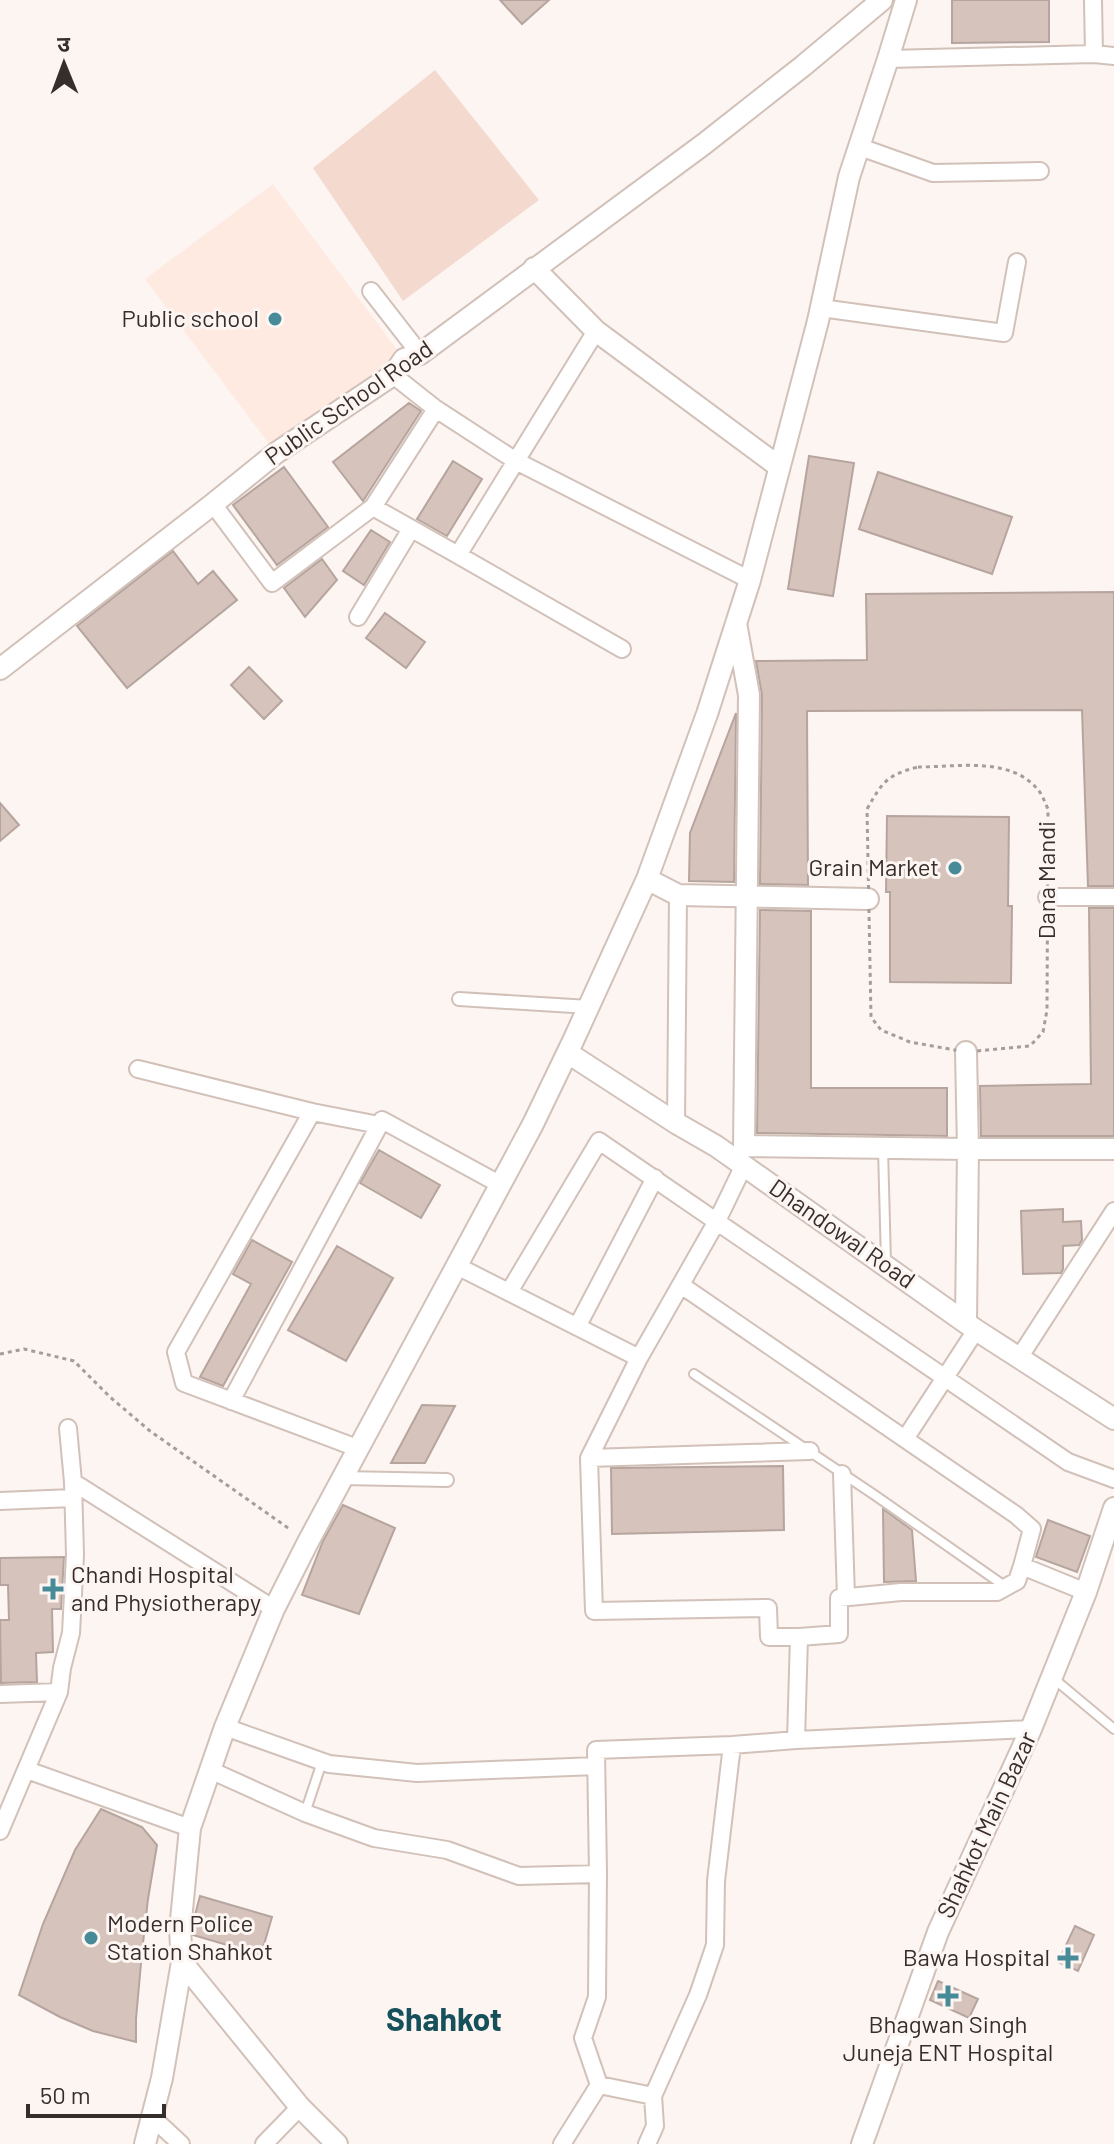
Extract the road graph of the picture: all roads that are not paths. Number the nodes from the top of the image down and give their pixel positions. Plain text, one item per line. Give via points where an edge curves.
1 (882, 0) edge
2 (906, 0) edge
3 (1093, 0) edge
4 (1094, 54) junction
5 (1114, 56) edge
6 (888, 59) junction
7 (860, 147) junction
8 (1040, 171) dead end
9 (1017, 262) dead end
10 (534, 268) junction
11 (371, 291) dead end
12 (821, 308) junction
13 (596, 331) junction
14 (420, 354) junction
15 (393, 375) junction
16 (436, 409) junction
17 (516, 461) junction
18 (778, 466) junction
19 (213, 504) junction
20 (373, 507) junction
21 (411, 529) junction
22 (458, 555) junction
23 (750, 580) junction
24 (358, 617) dead end
25 (736, 620) junction
26 (622, 649) dead end
27 (0, 669) edge
28 (647, 879) junction
29 (678, 895) junction
30 (746, 897) junction
31 (1047, 897) road end
32 (1114, 897) edge
33 (868, 899) road end
34 (459, 999) dead end
35 (589, 1007) junction
36 (966, 1052) road end
37 (568, 1053) junction
38 (138, 1069) dead end
39 (312, 1112) junction
40 (676, 1123) junction
41 (379, 1125) junction
42 (883, 1147) junction
43 (968, 1149) junction
44 (1114, 1149) edge
45 (744, 1156) junction
46 (655, 1178) junction
47 (501, 1185) junction
48 (1114, 1211) edge
49 (717, 1221) junction
50 (886, 1265) junction
51 (457, 1266) junction
52 (681, 1285) junction
53 (509, 1292) junction
54 (971, 1326) junction
55 (577, 1327) junction
56 (639, 1358) junction
57 (1019, 1358) junction
58 (694, 1374) dead end
59 (945, 1378) junction
60 (231, 1401) junction
61 (1114, 1419) edge
62 (68, 1428) dead end
63 (905, 1439) junction
64 (357, 1448) junction
65 (810, 1451) junction
66 (589, 1458) junction
67 (842, 1474) junction
68 (342, 1478) junction
69 (1114, 1479) edge
70 (447, 1480) dead end
71 (73, 1490) junction
72 (0, 1501) edge
73 (1114, 1508) edge
74 (1022, 1566) junction
75 (1006, 1587) junction
76 (1086, 1592) junction
77 (846, 1597) junction
78 (274, 1609) junction
79 (799, 1637) junction
80 (1052, 1677) junction
81 (59, 1692) junction
82 (0, 1694) edge
83 (225, 1727) junction
84 (1031, 1729) junction
85 (1114, 1729) edge
86 (796, 1740) junction
87 (732, 1745) junction
88 (322, 1761) junction
89 (596, 1766) junction
90 (27, 1770) junction
91 (210, 1770) junction
92 (305, 1813) junction
93 (2, 1823) edge
94 (190, 1828) junction
95 (598, 1874) junction
96 (182, 1962) junction
97 (599, 2085) junction
98 (653, 2096) junction
99 (300, 2107) junction
100 (153, 2118) junction
101 (145, 2144) edge
102 (181, 2144) edge
103 (264, 2144) edge
104 (337, 2144) edge
105 (562, 2144) edge
106 (647, 2144) edge
107 (862, 2144) edge

1 - 10 street, Public School Road via 704,144
2 - 6 street
3 - 4 street
4 - 5 street
4 - 6 street
6 - 7 street
7 - 8 street via 933,173
7 - 12 street
9 - 12 street via 1004,333
10 - 13 street
10 - 14 street, Public School Road
11 - 14 street
12 - 18 street
13 - 17 street
13 - 18 street
14 - 15 street, Public School Road via 404,359
15 - 16 street
15 - 19 street, Public School Road via 276,453
16 - 17 street
16 - 20 street
17 - 22 street
17 - 23 street
18 - 23 street
19 - 20 street via 272,583
19 - 27 street, Public School Road
20 - 21 street
21 - 22 street
21 - 24 street
22 - 26 street
23 - 25 street
25 - 28 street
25 - 30 street via 749,695
28 - 29 street
28 - 35 street
29 - 30 street
29 - 40 street
30 - 33 street
30 - 45 street
31 - 32 street
34 - 35 street
35 - 37 street
36 - 43 street
37 - 40 street
37 - 47 street
38 - 39 street
39 - 41 street
39 - 60 street via 176,1352 184,1383
40 - 45 street
41 - 47 street via 382,1120
41 - 60 street
42 - 43 street
42 - 45 street
42 - 50 lane
43 - 44 street
43 - 54 street
45 - 49 street
45 - 50 street, Dhandowal Road
46 - 49 street
46 - 53 street via 599,1141
46 - 55 street
47 - 51 street
48 - 57 street
49 - 52 street
49 - 59 street
50 - 54 street, Dhandowal Road
51 - 53 street
51 - 64 street
52 - 56 street
52 - 63 street
53 - 55 street
54 - 57 street, Dhandowal Road
54 - 59 street
55 - 56 street
56 - 66 street
57 - 61 street, Dhandowal Road
58 - 65 lane
59 - 63 street
59 - 69 street via 1068,1462
60 - 64 street
62 - 71 street
63 - 74 street via 1032,1529
64 - 68 street
65 - 66 street
65 - 67 lane
66 - 79 street via 594,1611 768,1608 769,1637
67 - 75 lane
67 - 77 street
68 - 70 street
68 - 78 street
71 - 72 street
71 - 78 street
71 - 81 street via 71,1633
73 - 76 street, Shahkot Main Bazar
74 - 75 street via 1017,1581
74 - 76 street
75 - 77 street via 997,1592
76 - 80 street, Shahkot Main Bazar
77 - 79 street via 839,1598 839,1634
78 - 83 street
79 - 86 street
80 - 84 street, Shahkot Main Bazar
80 - 85 lane
81 - 82 street
81 - 90 street
83 - 88 street
83 - 91 street
84 - 86 street
84 - 107 street, Shahkot Main Bazar via 938,1932
86 - 87 street
87 - 89 street via 596,1750
87 - 98 street via 716,1881 715,1945
88 - 89 street via 417,1773
88 - 92 lane
89 - 95 street
90 - 93 street
90 - 94 street
91 - 92 street
91 - 94 street
92 - 95 street via 374,1838 447,1850 519,1876
94 - 96 street
95 - 97 street via 597,1997 583,2038
96 - 99 street
96 - 100 street
97 - 98 street
97 - 105 street
98 - 106 street via 655,2126
99 - 103 street
99 - 104 street
100 - 101 street
100 - 102 street

